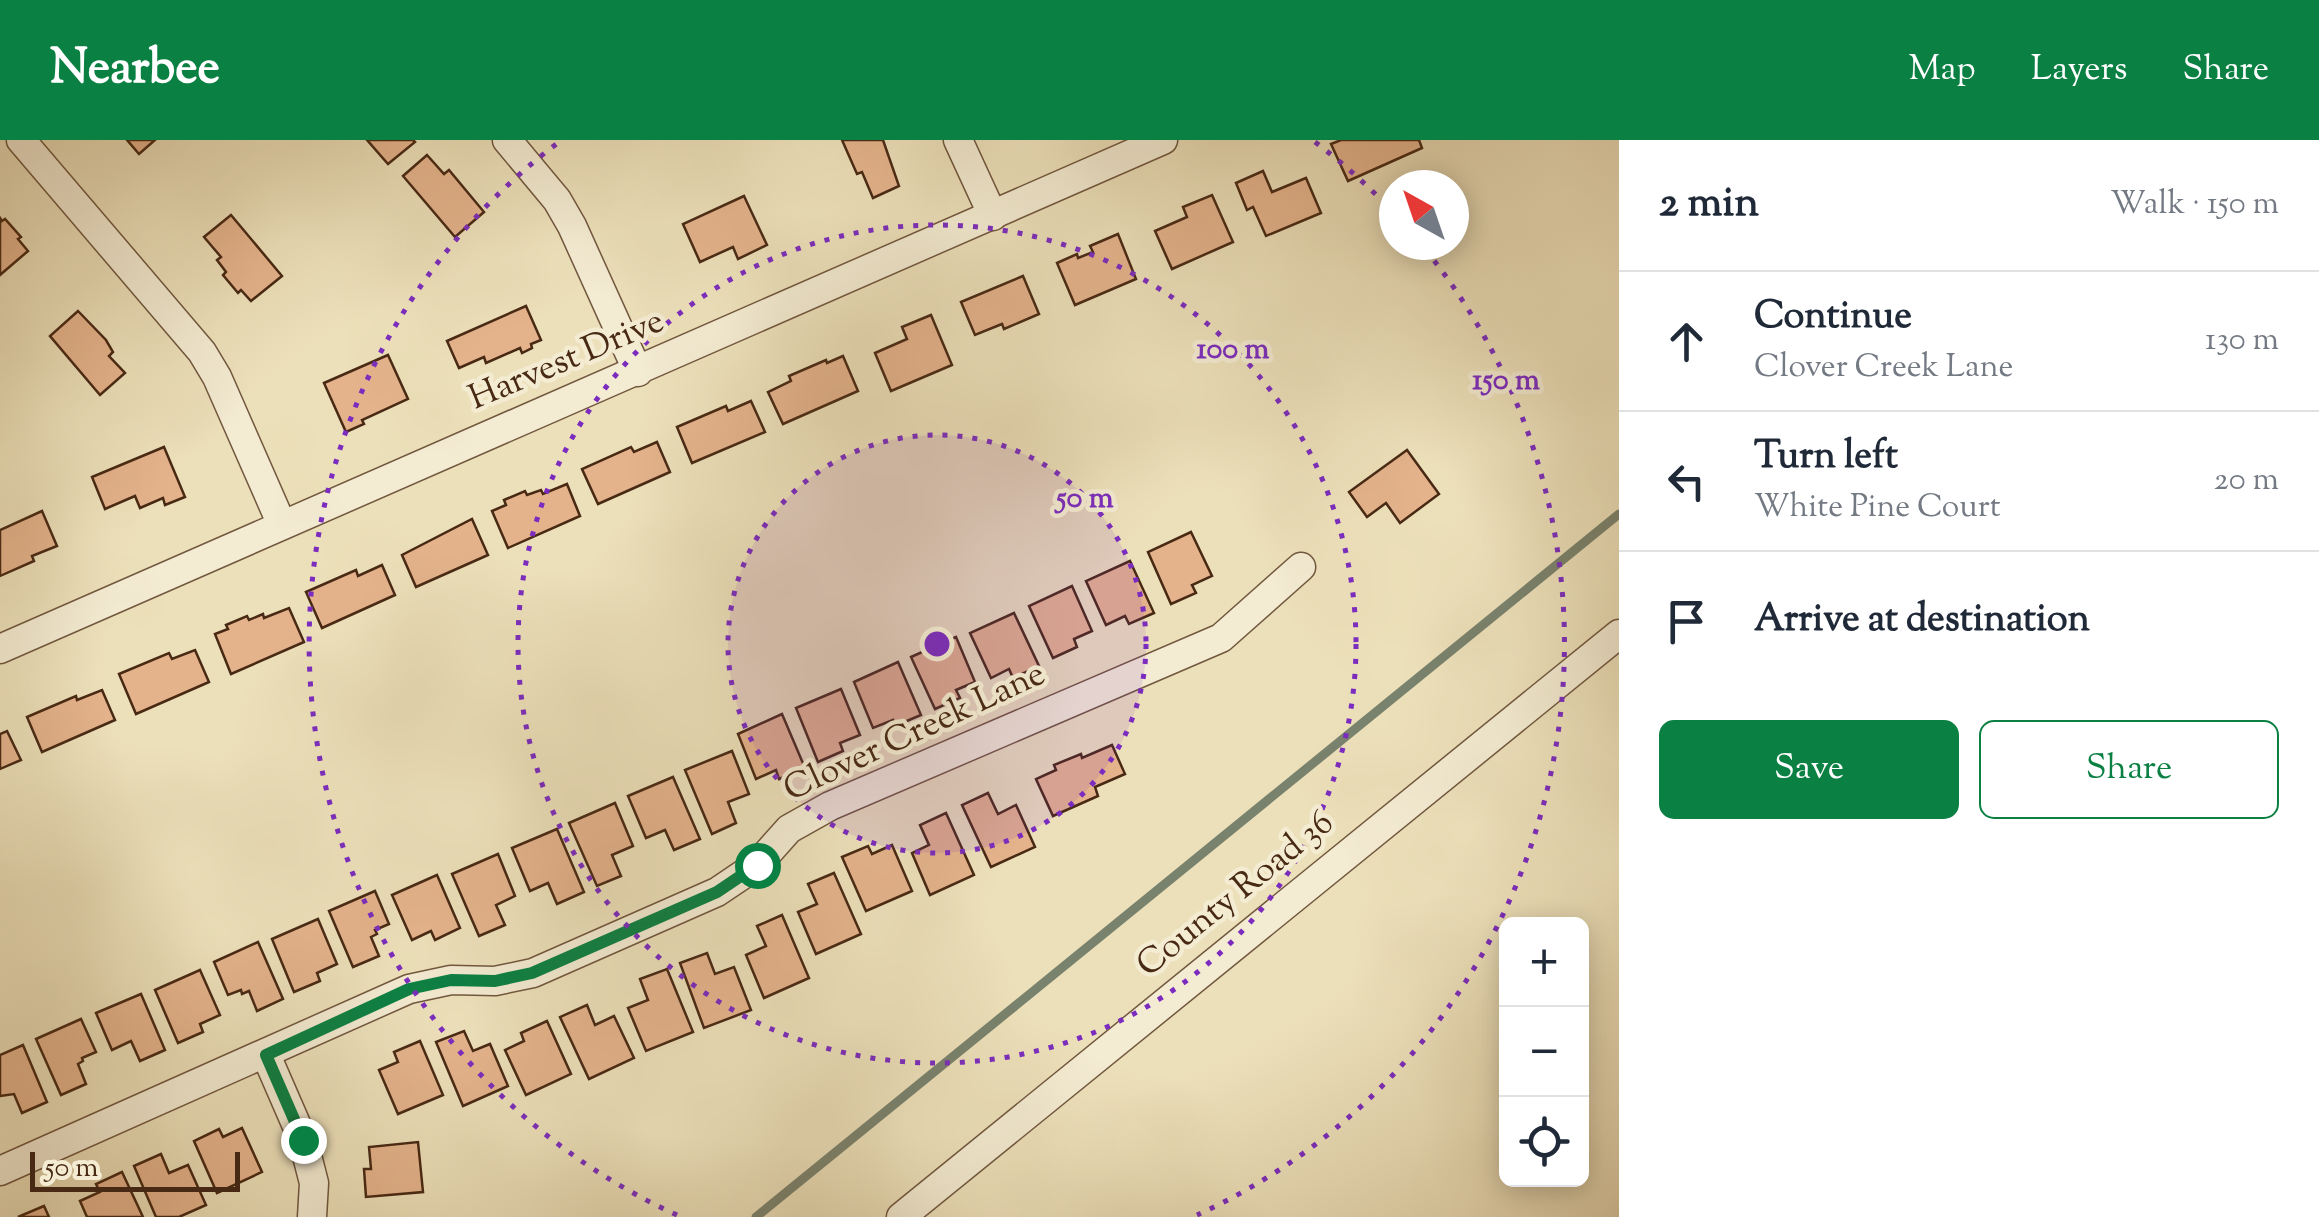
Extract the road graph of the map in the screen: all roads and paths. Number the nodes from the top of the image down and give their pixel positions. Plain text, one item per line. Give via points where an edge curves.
1 (22, 140) edge
2 (507, 140) edge
3 (958, 140) edge
4 (1163, 140) edge
5 (993, 216) junction
6 (638, 372) junction
7 (282, 525) junction
8 (1302, 567) dead end
9 (1619, 634) edge
10 (0, 649) edge
11 (266, 1055) junction
12 (0, 1171) edge
13 (312, 1217) edge
14 (902, 1217) edge

1 - 7 street via 202,352
2 - 6 street via 572,226
3 - 5 street
4 - 5 street, Harvest Drive
5 - 6 street, Harvest Drive
6 - 7 street, Harvest Drive
7 - 10 street, Harvest Drive
8 - 11 street, Clover Creek Lane via 1221,638 830,806 789,830 757,865 717,892 532,973 409,989
9 - 14 street, County Road 36
11 - 12 street, Clover Creek Lane
11 - 13 street via 303,1140 314,1182

